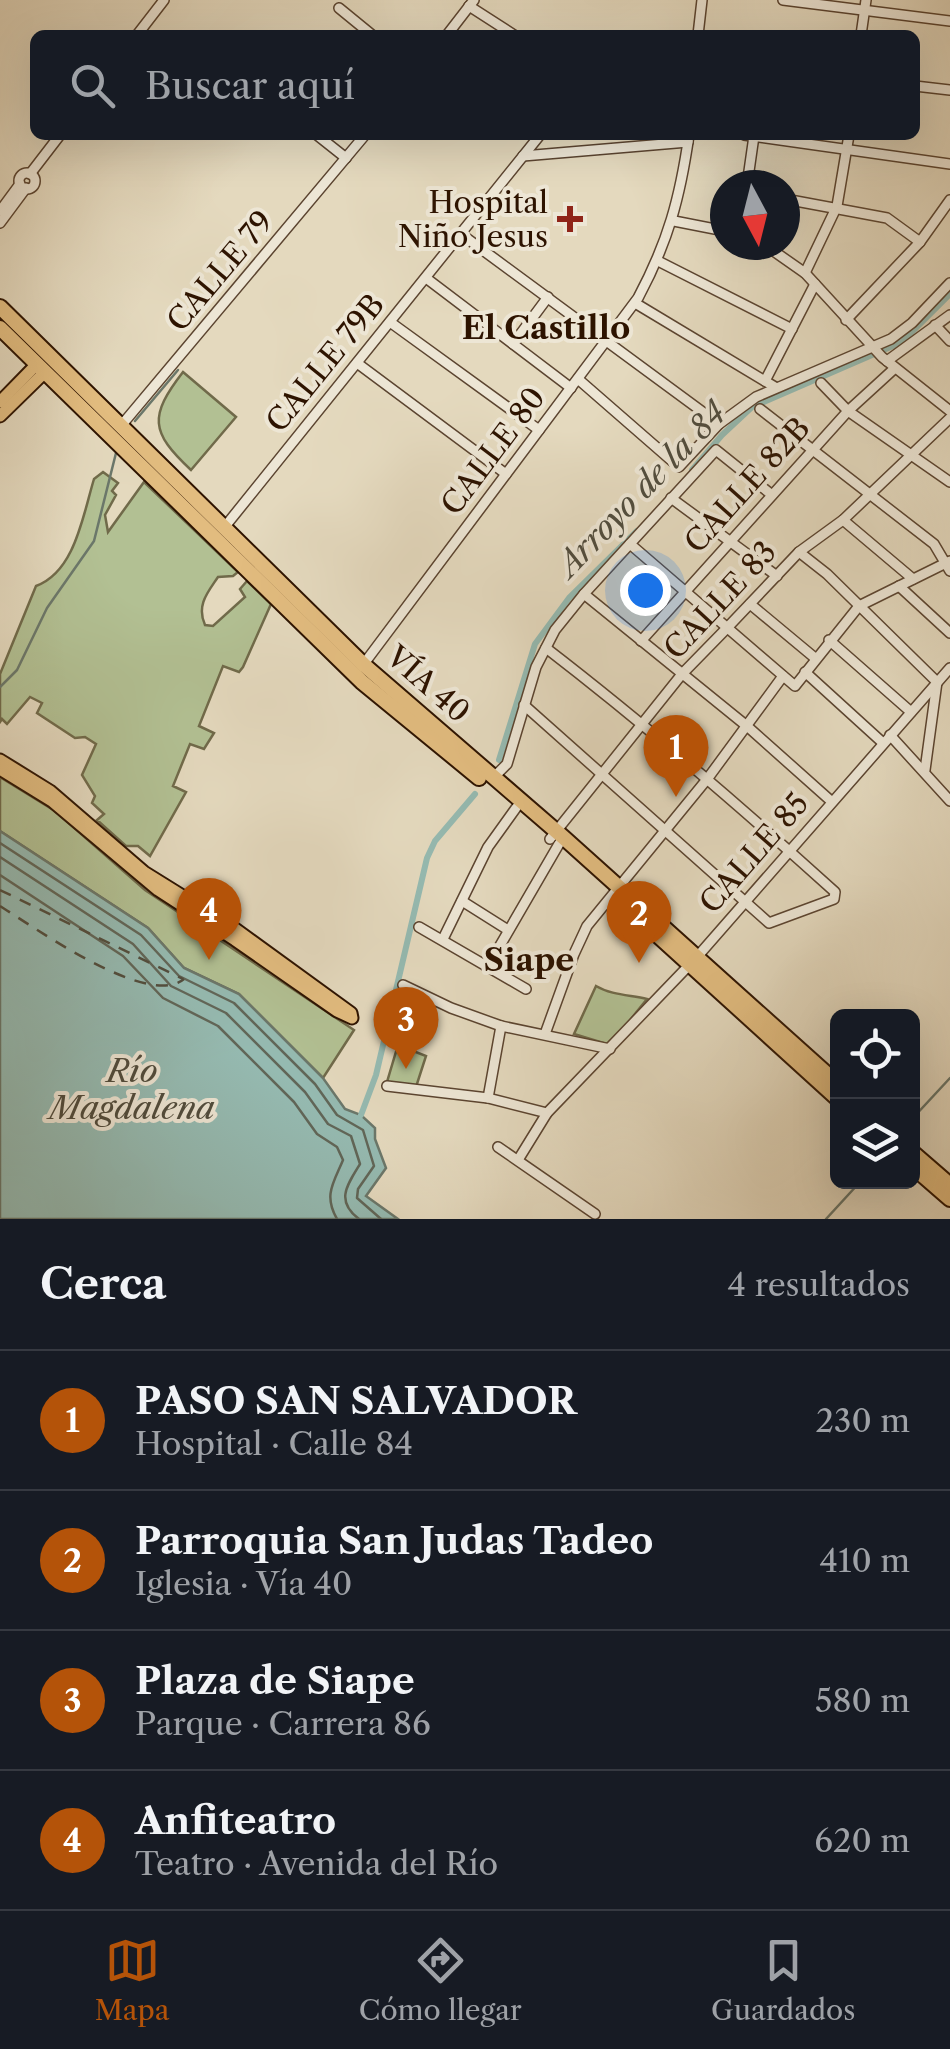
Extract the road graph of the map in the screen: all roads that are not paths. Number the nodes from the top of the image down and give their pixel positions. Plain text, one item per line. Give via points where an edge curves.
1 (164, 0) edge
2 (702, 0) edge
3 (783, 0) edge
4 (471, 3) edge
5 (865, 5) edge
6 (340, 8) dead end
7 (950, 21) edge
8 (141, 30) edge
9 (366, 30) edge
10 (451, 30) edge
11 (507, 30) edge
12 (699, 30) edge
13 (862, 30) edge
14 (920, 87) edge
15 (950, 90) edge
16 (56, 140) edge
17 (324, 140) edge
18 (361, 140) edge
19 (536, 140) edge
20 (633, 140) edge
21 (688, 140) edge
22 (753, 140) edge
23 (781, 140) edge
24 (848, 140) edge
25 (847, 150) junction
26 (522, 156) junction
27 (346, 158) junction
28 (950, 164) edge
29 (749, 170) edge
30 (23, 186) junction
31 (950, 200) edge
32 (800, 202) edge
33 (837, 206) junction
34 (0, 211) edge
35 (674, 221) junction
36 (0, 223) edge
37 (710, 228) edge
38 (461, 234) junction
39 (920, 242) junction
40 (786, 260) edge
41 (658, 261) junction
42 (805, 273) junction
43 (426, 278) junction
44 (815, 284) junction
45 (950, 284) edge
46 (548, 297) junction
47 (635, 303) junction
48 (0, 308) edge
49 (950, 315) edge
50 (846, 320) junction
51 (390, 322) junction
52 (935, 325) junction
53 (4, 328) edge
54 (792, 329) junction
55 (606, 340) junction
56 (950, 341) edge
57 (513, 344) junction
58 (882, 356) junction
59 (357, 363) junction
60 (41, 368) junction
61 (578, 379) junction
62 (821, 383) dead end
63 (770, 384) junction
64 (571, 388) junction
65 (0, 402) edge
66 (760, 409) dead end
67 (848, 411) junction
68 (950, 414) edge
69 (0, 416) edge
70 (719, 424) junction
71 (539, 430) junction
72 (116, 432) junction
73 (811, 451) junction
74 (910, 456) junction
75 (506, 474) junction
76 (950, 482) edge
77 (772, 494) junction
78 (868, 496) junction
79 (672, 498) junction
80 (843, 520) junction
81 (224, 529) junction
82 (729, 543) junction
83 (630, 544) junction
84 (799, 552) junction
85 (948, 565) edge
86 (776, 576) junction
87 (913, 579) junction
88 (899, 586) junction
89 (684, 593) junction
90 (584, 594) junction
91 (285, 597) junction
92 (750, 604) junction
93 (858, 606) junction
94 (726, 629) junction
95 (950, 633) edge
96 (641, 640) junction
97 (829, 640) junction
98 (546, 648) junction
99 (816, 658) junction
100 (950, 668) edge
101 (359, 670) junction
102 (806, 672) junction
103 (682, 674) junction
104 (783, 676) junction
105 (937, 682) junction
106 (524, 705) junction
107 (911, 712) junction
108 (644, 723) junction
109 (748, 727) junction
110 (890, 735) junction
111 (883, 744) junction
112 (0, 760) edge
113 (0, 769) edge
114 (925, 770) junction
115 (604, 773) junction
116 (494, 778) junction
117 (708, 778) junction
118 (950, 800) edge
119 (832, 801) junction
120 (516, 808) junction
121 (666, 828) junction
122 (557, 838) junction
123 (790, 851) junction
124 (150, 885) junction
125 (614, 890) junction
126 (462, 901) junction
127 (746, 901) junction
128 (419, 927) dead end
129 (234, 928) junction
130 (508, 930) junction
131 (442, 940) junction
132 (693, 960) junction
133 (487, 968) junction
134 (403, 985) dead end
135 (526, 990) dead end
136 (501, 1026) junction
137 (546, 1034) junction
138 (610, 1049) junction
139 (830, 1077) edge
140 (387, 1086) dead end
141 (830, 1091) edge
142 (488, 1098) junction
143 (547, 1113) junction
144 (498, 1147) dead end
145 (920, 1159) edge
146 (518, 1160) junction
147 (920, 1173) edge
148 (950, 1186) edge
149 (950, 1199) edge
150 (595, 1214) dead end

1 - 8 street
2 - 12 street
3 - 5 street
4 - 10 street
4 - 11 street
5 - 7 street
5 - 13 street
6 - 9 street
14 - 15 street
16 - 30 street via 30,174 34,182
17 - 27 street
18 - 27 street, CALLE 79
19 - 26 street, CALLE 79B
20 - 26 street
21 - 35 street, CALLE 80
22 - 29 street
23 - 25 street
24 - 25 street
25 - 28 street
25 - 33 street
26 - 38 street, CALLE 79B
27 - 72 street, CALLE 79
30 - 34 street
30 - 36 street
31 - 39 street
32 - 33 street
33 - 39 street via 887,218
33 - 42 street
35 - 37 street
35 - 41 street, CALLE 80
38 - 43 street, CALLE 79B
38 - 46 street
39 - 50 street
40 - 42 street
41 - 47 street, CALLE 80
41 - 54 street
42 - 44 street
43 - 51 street, CALLE 79B
43 - 57 street
44 - 50 street
44 - 54 street
45 - 58 street via 890,339
46 - 55 street
46 - 57 street
47 - 55 street, CALLE 80
47 - 63 street
48 - 53 highway, VÍA 40
49 - 52 street, CALLE 82B
50 - 58 street
51 - 59 street, CALLE 79B
51 - 71 street
52 - 56 street
52 - 58 street, CALLE 82B
53 - 60 highway, VÍA 40
53 - 72 highway, VÍA 40
54 - 63 street
55 - 61 street, CALLE 80
55 - 70 street
57 - 64 street
58 - 63 street
58 - 67 street, CALLE 82B
58 - 68 street
59 - 75 street
59 - 81 street, CALLE 79B
60 - 65 main road
60 - 69 main road
60 - 72 highway, VÍA 40
61 - 64 street, CALLE 80
61 - 70 street via 676,466
62 - 67 street
63 - 70 street
64 - 71 street, CALLE 80
66 - 73 street
67 - 73 street, CALLE 82B
67 - 74 street
68 - 74 street, CALLE 83
71 - 75 street, CALLE 80
72 - 81 highway, VÍA 40
72 - 91 highway, VÍA 40
73 - 77 street, CALLE 82B
73 - 78 street
74 - 76 street
74 - 78 street, CALLE 83
75 - 101 street, CALLE 80
77 - 79 street via 716,450
77 - 82 street, CALLE 82B
78 - 80 street, CALLE 83
78 - 85 street via 934,544
79 - 82 street
79 - 83 street
80 - 84 street, CALLE 83
80 - 87 street
81 - 91 highway, VÍA 40
82 - 86 street
82 - 89 street, CALLE 82B
83 - 89 street
83 - 90 street
84 - 86 street, CALLE 83
84 - 93 street
85 - 87 street
86 - 92 street, CALLE 83
87 - 88 street
88 - 93 street
88 - 95 street
89 - 94 street
89 - 96 street, CALLE 82B
90 - 96 street
90 - 98 street
91 - 101 highway, VÍA 40
92 - 94 street, CALLE 83
92 - 99 street
93 - 97 street
93 - 105 street
94 - 103 street, CALLE 83
94 - 104 street
96 - 103 street
97 - 99 street
97 - 107 street
98 - 106 street
98 - 108 street
99 - 102 street
100 - 105 street, CALLE 85
101 - 116 highway, VÍA 40
101 - 120 highway, VÍA 40
102 - 104 street via 795,686
102 - 111 street
103 - 108 street, CALLE 83
103 - 109 street
104 - 109 street
105 - 107 street, CALLE 85
105 - 114 street
106 - 115 street
106 - 116 street via 507,764
107 - 110 street, CALLE 85
108 - 115 street, CALLE 83
108 - 117 street
109 - 117 street
109 - 119 street
110 - 111 street, CALLE 85
110 - 114 street
111 - 119 street, CALLE 85
112 - 129 main road via 50,791 144,872
113 - 124 main road via 52,801
114 - 118 street
115 - 121 street
115 - 122 street, CALLE 83
116 - 122 highway, VÍA 40
117 - 121 street
117 - 123 street
119 - 123 street, CALLE 85
120 - 122 highway, VÍA 40
120 - 126 street via 488,846
121 - 125 street
121 - 127 street
122 - 125 highway, VÍA 40
122 - 130 street, CALLE 83
123 - 127 street, CALLE 85
123 - 127 street via 835,892 834,899 770,924
124 - 129 main road
124 - 129 main road via 352,1018
125 - 132 highway, VÍA 40
125 - 137 street via 587,926
126 - 130 street
126 - 131 street
127 - 132 street, CALLE 85
128 - 131 street
130 - 133 street, CALLE 83
131 - 133 street
132 - 138 street, CALLE 85
132 - 139 highway, VÍA 40
132 - 141 highway, VÍA 40
133 - 135 street
134 - 136 street
136 - 137 street
136 - 142 street
137 - 138 street
138 - 143 street, CALLE 85
140 - 142 street
142 - 143 street
143 - 146 street, CALLE 85
144 - 146 street
145 - 148 highway
146 - 150 street
147 - 149 highway

